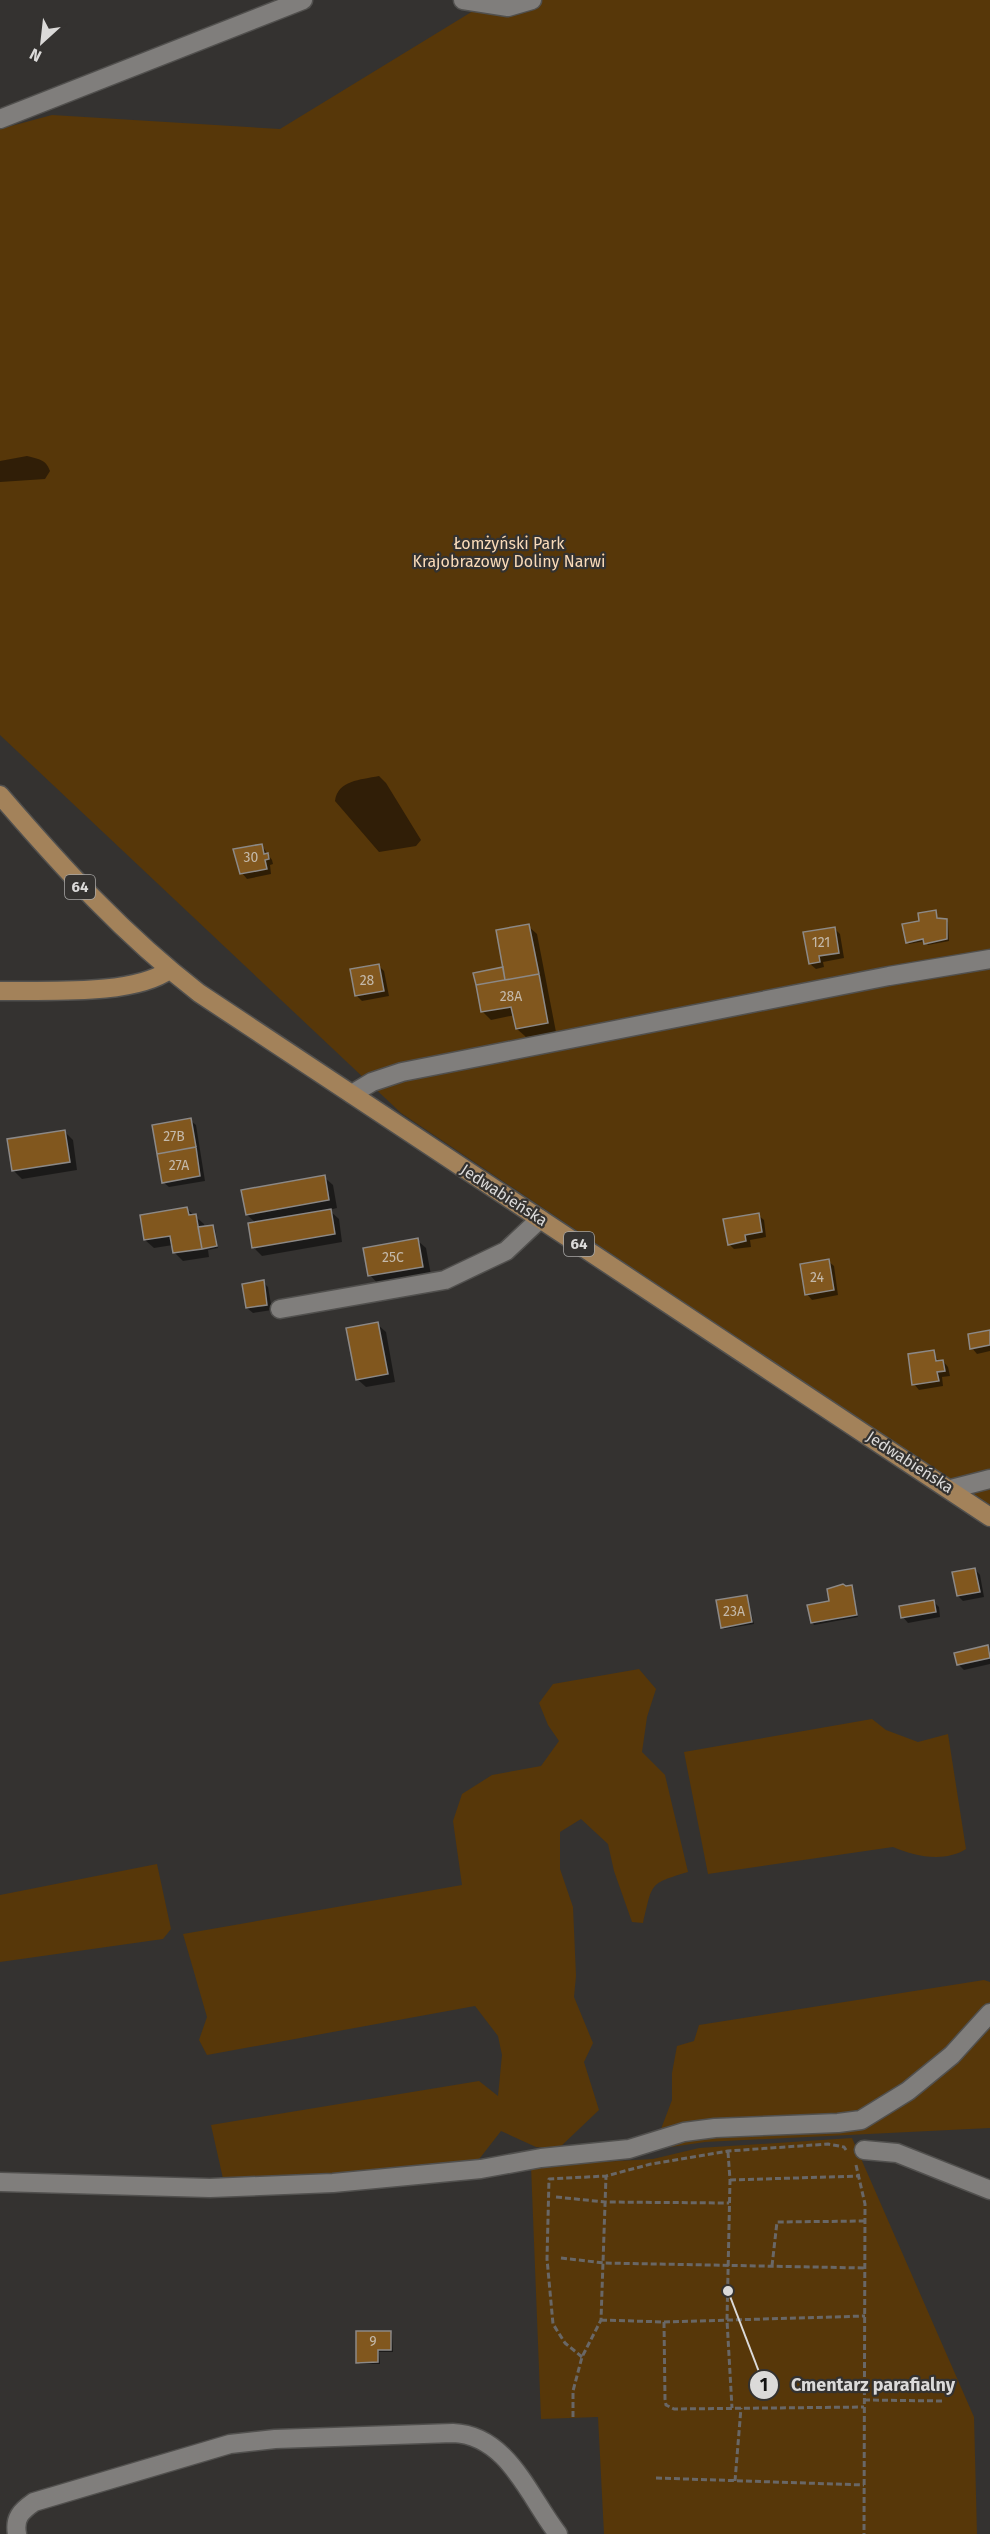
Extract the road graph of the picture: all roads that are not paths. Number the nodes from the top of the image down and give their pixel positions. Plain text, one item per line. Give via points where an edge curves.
1 (303, 0) edge
2 (463, 0) edge
3 (532, 0) edge
4 (0, 119) edge
5 (0, 795) edge
6 (990, 959) edge
7 (170, 970) junction
8 (0, 991) edge
9 (352, 1094) junction
10 (540, 1219) junction
11 (280, 1309) dead end
12 (990, 1479) edge
13 (951, 1490) junction
14 (990, 1517) edge
15 (990, 2013) edge
16 (856, 2155) road end
17 (0, 2182) edge
18 (990, 2190) edge
19 (17, 2534) edge
20 (558, 2534) edge

1 - 4 street
2 - 3 street via 508,7
5 - 7 main road, 64 via 93,900
6 - 9 street via 402,1072
7 - 8 main road via 139,983 105,988
7 - 9 main road, Jedwabieńska / 64
9 - 10 main road, Jedwabieńska / 64
10 - 11 street via 506,1251 445,1280
10 - 13 main road, Jedwabieńska / 64
12 - 13 street
13 - 14 main road, Jedwabieńska / 64
15 - 17 street via 952,2055 908,2091 861,2120 715,2128 629,2149 333,2183 210,2188
16 - 18 street via 897,2153
19 - 20 street via 16,2522 22,2510 34,2502 231,2444 468,2433 493,2446 510,2463

